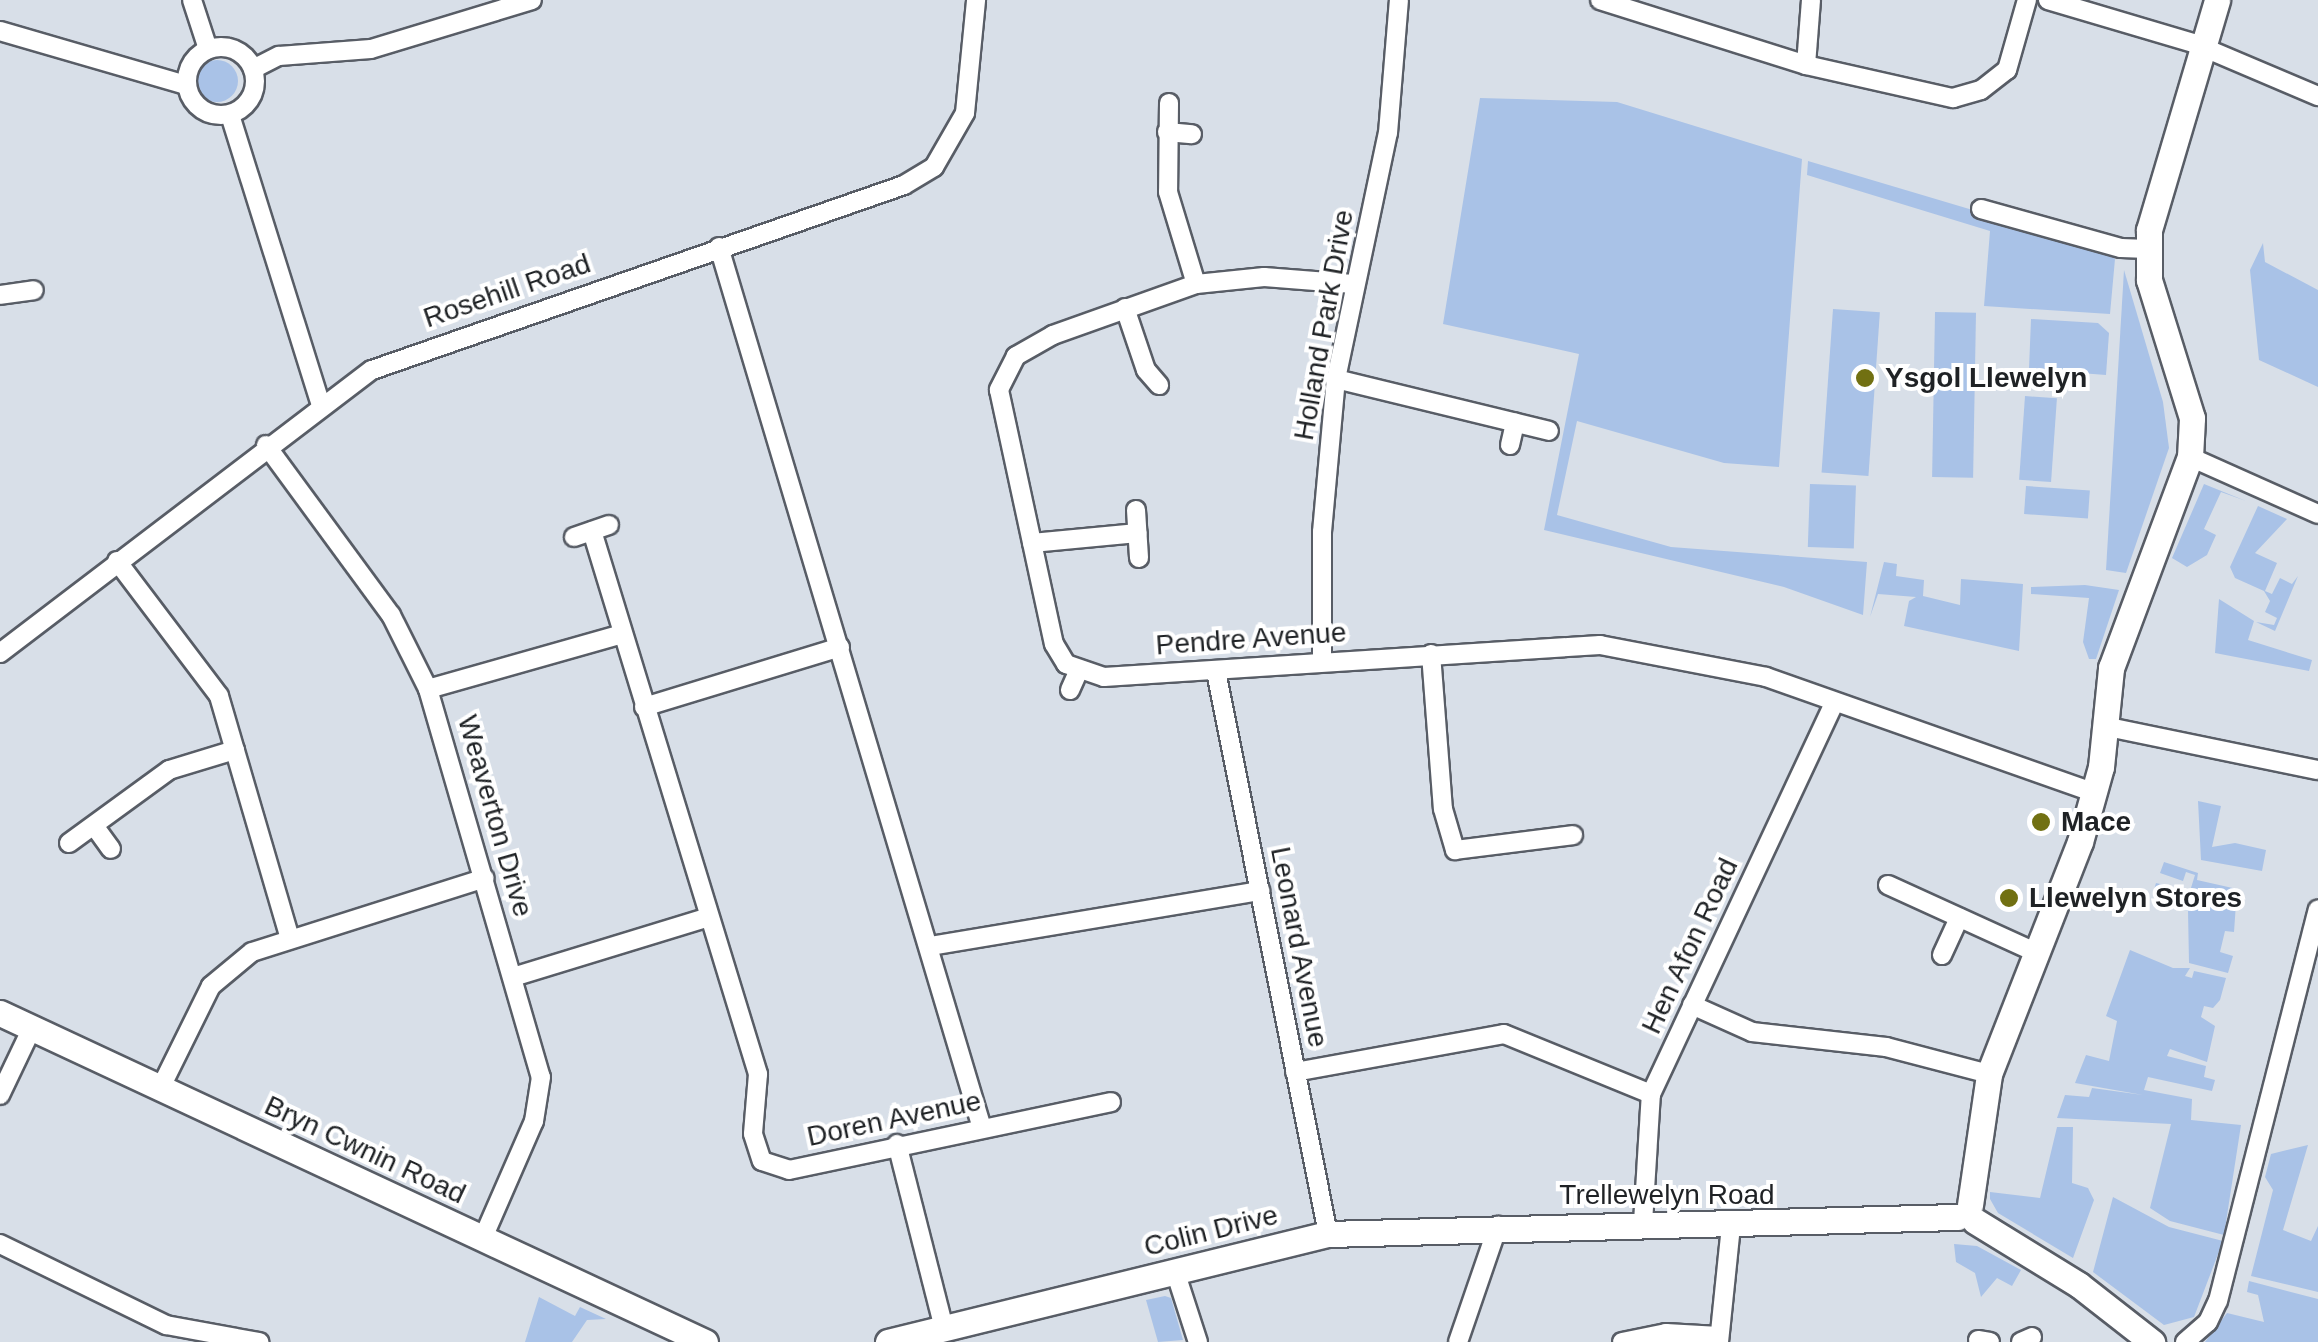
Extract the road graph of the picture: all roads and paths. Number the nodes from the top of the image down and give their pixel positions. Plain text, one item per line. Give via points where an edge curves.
1 (192, 0) edge
2 (532, 0) edge
3 (976, 0) edge
4 (1399, 0) edge
5 (1600, 0) edge
6 (1811, 0) edge
7 (2027, 0) edge
8 (2048, 0) edge
9 (2217, 0) edge
10 (0, 32) edge
11 (2206, 48) junction
12 (208, 49) junction
13 (1806, 65) junction
14 (253, 68) junction
15 (186, 85) junction
16 (2318, 96) edge
17 (1169, 103) dead end
18 (230, 114) junction
19 (1167, 132) junction
20 (1192, 134) dead end
21 (1981, 209) dead end
22 (719, 247) junction
23 (2148, 249) junction
24 (1196, 284) junction
25 (1353, 284) junction
26 (34, 290) dead end
27 (0, 295) edge
28 (1125, 308) junction
29 (1336, 379) junction
30 (1159, 385) dead end
31 (321, 404) junction
32 (1516, 423) junction
33 (1549, 431) dead end
34 (266, 445) junction
35 (1510, 445) dead end
36 (2190, 457) junction
37 (1136, 510) dead end
38 (2318, 514) edge
39 (592, 531) dead end
40 (1138, 532) junction
41 (1032, 543) junction
42 (1139, 558) dead end
43 (117, 561) junction
44 (622, 634) junction
45 (840, 647) junction
46 (0, 653) edge
47 (1431, 654) junction
48 (1322, 661) junction
49 (1216, 671) junction
50 (1078, 672) junction
51 (428, 689) junction
52 (1070, 690) dead end
53 (1833, 704) junction
54 (644, 707) junction
55 (2108, 726) junction
56 (235, 750) junction
57 (2318, 770) edge
58 (2094, 792) junction
59 (94, 827) junction
60 (1573, 835) dead end
61 (70, 844) dead end
62 (111, 849) dead end
63 (485, 878) junction
64 (1888, 885) dead end
65 (1260, 891) junction
66 (2318, 910) edge
67 (709, 917) junction
68 (1959, 918) junction
69 (289, 936) junction
70 (930, 946) junction
71 (2036, 953) junction
72 (1942, 956) dead end
73 (513, 977) junction
74 (1692, 1005) junction
75 (0, 1013) edge
76 (32, 1028) junction
77 (1295, 1072) junction
78 (1990, 1074) junction
79 (160, 1089) junction
80 (1651, 1094) junction
81 (0, 1095) edge
82 (1111, 1102) dead end
83 (982, 1128) junction
84 (897, 1144) junction
85 (1968, 1214) junction
86 (1643, 1223) junction
87 (1731, 1225) junction
88 (1498, 1226) junction
89 (1328, 1234) junction
90 (483, 1238) junction
91 (0, 1244) edge
92 (1175, 1271) junction
93 (944, 1328) junction
94 (195, 1338) edge
95 (1719, 1339) edge
96 (258, 1342) edge
97 (705, 1342) edge
98 (888, 1342) edge
99 (1198, 1342) edge
100 (1458, 1342) edge
101 (1622, 1342) edge
102 (2152, 1342) edge
103 (2185, 1342) edge

1 - 12 street
2 - 14 street via 372,49 278,56
3 - 22 street, Rosehill Road via 964,113 934,167 904,185
4 - 25 street, Holland Park Drive via 1388,134
5 - 13 street
6 - 13 street
7 - 13 street via 2007,70 1965,97 1920,95
8 - 11 street
9 - 11 street
10 - 15 street
11 - 16 street
11 - 23 street via 2157,192
12 - 14 street via 240,52
12 - 15 street via 192,63
14 - 18 street via 250,101
15 - 18 street via 206,113
17 - 19 street
18 - 31 street
19 - 20 street
19 - 24 street via 1168,192
21 - 23 street via 2121,248
22 - 31 street, Rosehill Road via 422,350 372,370
22 - 45 street
23 - 36 street via 2165,341 2192,418
24 - 25 street via 1264,277
24 - 28 street
25 - 29 street, Holland Park Drive
26 - 27 street
28 - 30 street via 1146,370
28 - 41 street via 1053,334 1006,368 999,390
29 - 32 street
29 - 48 street, Holland Park Drive via 1322,532
31 - 34 street, Rosehill Road
32 - 33 street
32 - 35 street
34 - 43 street, Rosehill Road
34 - 51 street, Weaverton Drive via 392,615
36 - 38 street
36 - 55 street via 2111,668
37 - 40 street
39 - 44 street, Doren Avenue
40 - 41 street
40 - 42 street
41 - 50 street via 1054,644
43 - 46 street, Rosehill Road
43 - 56 street via 219,696
44 - 51 street
44 - 54 street, Doren Avenue
45 - 54 street
45 - 70 street
47 - 48 street, Pendre Avenue
47 - 53 street, Pendre Avenue via 1600,645 1766,676
47 - 60 street via 1443,810 1454,850
48 - 49 street, Pendre Avenue
49 - 50 street, Pendre Avenue via 1104,677
49 - 65 street, Leonard Avenue
50 - 52 street
51 - 63 street, Weaverton Drive
53 - 58 street, Pendre Avenue
53 - 74 street, Hen Afon Road
54 - 67 street, Doren Avenue
55 - 57 street
55 - 58 street
56 - 59 street via 169,770
56 - 69 street
58 - 71 street
59 - 61 street
59 - 62 street
63 - 69 street
63 - 73 street, Weaverton Drive
64 - 68 street
65 - 70 street
65 - 77 street, Leonard Avenue
66 - 103 street via 2218,1301 2208,1322
67 - 73 street
67 - 84 street, Doren Avenue via 758,1074 753,1134 762,1161 789,1170
68 - 71 street
68 - 72 street
69 - 79 street via 252,952 211,986
70 - 83 street
71 - 78 street
73 - 90 street, Weaverton Drive via 540,1076 534,1121
74 - 78 street via 1752,1032 1886,1047
74 - 80 street, Hen Afon Road
75 - 76 street, Bryn Cwnin Road
76 - 79 street, Bryn Cwnin Road
76 - 81 street
77 - 80 street via 1504,1034
77 - 89 street, Leonard Avenue
78 - 85 street
79 - 90 street, Bryn Cwnin Road
80 - 86 street, Hen Afon Road
82 - 83 street, Doren Avenue
83 - 84 street, Doren Avenue
84 - 93 street
85 - 87 street, Trellewelyn Road
85 - 102 street via 2093,1294
86 - 87 street, Trellewelyn Road
86 - 88 street, Trellewelyn Road
87 - 95 street
88 - 89 street, Colin Drive
88 - 100 street
89 - 92 street, Colin Drive
90 - 97 street, Bryn Cwnin Road
91 - 94 street
92 - 93 street, Colin Drive
92 - 99 street
93 - 98 street
94 - 96 street
95 - 101 street via 1666,1333

